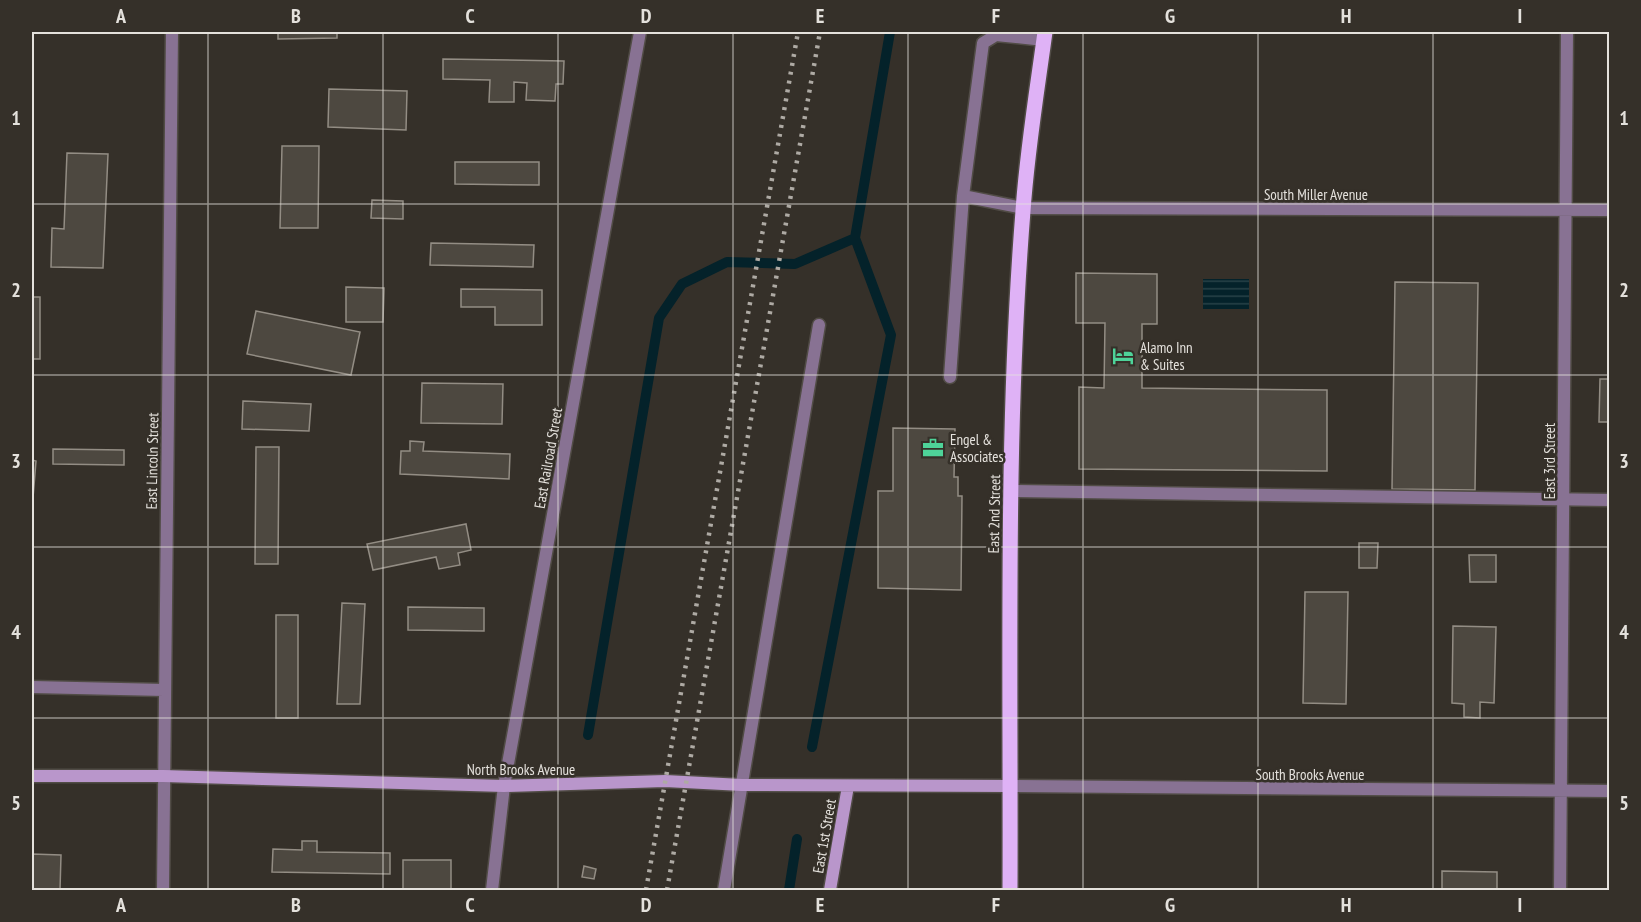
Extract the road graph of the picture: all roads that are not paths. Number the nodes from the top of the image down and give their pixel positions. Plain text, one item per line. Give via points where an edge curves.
1 (172, 32) edge
2 (640, 32) edge
3 (1567, 32) edge
4 (1045, 36) edge
5 (963, 196) junction
6 (1023, 208) junction
7 (1565, 209) junction
8 (1610, 210) edge
9 (819, 325) dead end
10 (950, 377) dead end
11 (1012, 491) junction
12 (1563, 500) junction
13 (1610, 500) edge
14 (32, 687) edge
15 (164, 690) junction
16 (32, 776) edge
17 (164, 776) junction
18 (742, 785) junction
19 (504, 786) junction
20 (848, 786) junction
21 (1011, 786) junction
22 (1560, 791) junction
23 (1610, 791) edge
24 (163, 891) edge
25 (492, 891) edge
26 (724, 891) edge
27 (830, 891) edge
28 (1010, 891) edge
29 (1560, 891) edge

1 - 15 street, East Lincoln Street
2 - 19 street, East Railroad Street
3 - 7 street, East 3rd Street
4 - 5 street via 996,35 983,43
4 - 6 main road, East 2nd Street
5 - 6 street, South Miller Avenue
5 - 10 street
6 - 7 street, South Miller Avenue
6 - 11 main road, East 2nd Street via 1016,310
7 - 8 street, South Miller Avenue
7 - 12 street, East 3rd Street
9 - 18 street
11 - 12 street
11 - 21 main road, East 2nd Street
12 - 13 street
12 - 22 street, East 3rd Street
14 - 15 street
15 - 17 street, East Lincoln Street
16 - 17 street, North Brooks Avenue
17 - 19 street, North Brooks Avenue
17 - 24 street, East Lincoln Street
18 - 19 street, North Brooks Avenue via 665,782
18 - 20 street, North Brooks Avenue
18 - 26 street
19 - 25 street, East Railroad Street
20 - 21 street, North Brooks Avenue
20 - 27 street, East 1st Street
21 - 22 street, South Brooks Avenue
21 - 28 main road, East 2nd Street
22 - 23 street, South Brooks Avenue
22 - 29 street, East 3rd Street

